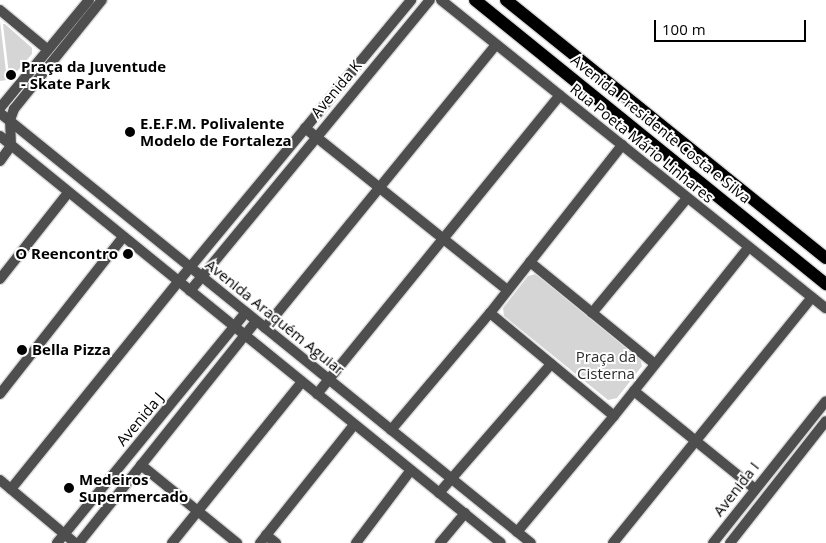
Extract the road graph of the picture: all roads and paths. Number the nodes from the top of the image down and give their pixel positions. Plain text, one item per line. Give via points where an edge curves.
1 (90, 0) edge
2 (102, 0) edge
3 (411, 0) edge
4 (430, 0) edge
5 (441, 0) edge
6 (475, 0) edge
7 (506, 0) edge
8 (0, 10) edge
9 (496, 45) junction
10 (48, 50) junction
11 (560, 95) junction
12 (0, 108) edge
13 (0, 113) edge
14 (10, 120) junction
15 (305, 128) junction
16 (0, 136) edge
17 (315, 137) junction
18 (12, 146) junction
19 (622, 146) junction
20 (691, 148) junction
21 (0, 161) edge
22 (678, 164) junction
23 (380, 188) junction
24 (68, 193) junction
25 (687, 198) junction
26 (123, 237) junction
27 (444, 238) junction
28 (748, 248) junction
29 (826, 258) edge
30 (530, 262) junction
31 (191, 267) junction
32 (202, 276) junction
33 (0, 280) edge
34 (178, 282) junction
35 (826, 284) edge
36 (507, 290) junction
37 (190, 291) junction
38 (812, 297) junction
39 (826, 308) edge
40 (246, 313) junction
41 (490, 313) junction
42 (592, 313) junction
43 (261, 324) junction
44 (235, 327) junction
45 (245, 336) junction
46 (551, 364) junction
47 (655, 364) junction
48 (328, 379) junction
49 (302, 382) junction
50 (634, 390) junction
51 (0, 394) edge
52 (317, 394) junction
53 (826, 401) edge
54 (614, 416) junction
55 (826, 421) edge
56 (354, 425) junction
57 (391, 430) junction
58 (695, 443) junction
59 (782, 455) junction
60 (793, 463) junction
61 (141, 465) junction
62 (411, 470) junction
63 (0, 480) edge
64 (451, 480) junction
65 (755, 489) junction
66 (11, 490) junction
67 (439, 493) junction
68 (198, 512) junction
69 (465, 513) junction
70 (517, 532) junction
71 (64, 534) junction
72 (263, 539) edge
73 (57, 543) edge
74 (75, 543) edge
75 (79, 543) edge
76 (172, 543) edge
77 (237, 543) edge
78 (276, 543) edge
79 (356, 543) edge
80 (440, 543) edge
81 (501, 543) edge
82 (531, 543) edge
83 (613, 543) edge
84 (713, 543) edge
85 (730, 543) edge

1 - 10 street
2 - 14 street via 18,104
3 - 15 street, Avenida K
4 - 17 street, Avenida K
5 - 9 street, Rua Poeta Mário Linhares
6 - 22 main road, Avenida Presidente Costa e Silva
7 - 20 main road, Avenida Presidente Costa e Silva
8 - 10 street
9 - 11 street, Rua Poeta Mário Linhares
9 - 23 street, Avenida J
10 - 12 street
11 - 19 street, Rua Poeta Mário Linhares
11 - 27 street
13 - 14 street, Avenida Araquém Aguiar
14 - 18 street
14 - 31 street, Avenida Araquém Aguiar
15 - 17 street
15 - 31 street, Avenida K
16 - 18 street
17 - 23 street
17 - 32 street, Avenida K
18 - 21 street
18 - 24 street
19 - 25 street, Rua Poeta Mário Linhares
19 - 30 street
20 - 22 main road
20 - 29 main road, Avenida Presidente Costa e Silva
22 - 35 main road, Avenida Presidente Costa e Silva
23 - 27 street
23 - 43 street, Avenida J
24 - 26 street
24 - 33 street
25 - 28 street, Rua Poeta Mário Linhares
25 - 42 street
26 - 34 street
26 - 51 street
27 - 36 street
27 - 48 street
28 - 38 street, Rua Poeta Mário Linhares
28 - 47 street
30 - 36 street
30 - 42 street
31 - 32 street, Avenida Araquém Aguiar
31 - 34 street, Avenida K
32 - 37 street, Avenida K
32 - 40 street, Avenida Araquém Aguiar
34 - 37 street
34 - 66 street, Avenida K
36 - 41 street
37 - 44 street
38 - 39 street, Rua Poeta Mário Linhares
38 - 58 street
40 - 43 street, Avenida Araquém Aguiar
40 - 44 street, Avenida J
41 - 46 street
41 - 57 street
42 - 47 street
43 - 45 street, Avenida J
43 - 48 street, Avenida Araquém Aguiar
44 - 45 street
44 - 71 street, Avenida J
45 - 49 street
45 - 61 street, Avenida J
46 - 54 street
46 - 64 street
47 - 50 street
48 - 52 street
48 - 57 street, Avenida Araquém Aguiar
49 - 52 street
49 - 68 street
50 - 54 street
50 - 58 street
52 - 56 street
53 - 59 street, Avenida I
54 - 70 street
55 - 60 street, Avenida I
56 - 62 street
56 - 72 street
57 - 64 street, Avenida Araquém Aguiar
58 - 65 street
58 - 83 street
59 - 60 street
59 - 65 street, Avenida I
60 - 85 street, Avenida I
61 - 68 street
61 - 75 street, Avenida J
62 - 67 street
62 - 79 street
63 - 66 street
64 - 67 street
64 - 70 street, Avenida Araquém Aguiar
65 - 84 street, Avenida I
66 - 71 street
67 - 69 street
68 - 76 street
68 - 77 street
69 - 80 street
69 - 81 street
70 - 82 street, Avenida Araquém Aguiar
71 - 73 street, Avenida J
71 - 74 street
72 - 78 street

